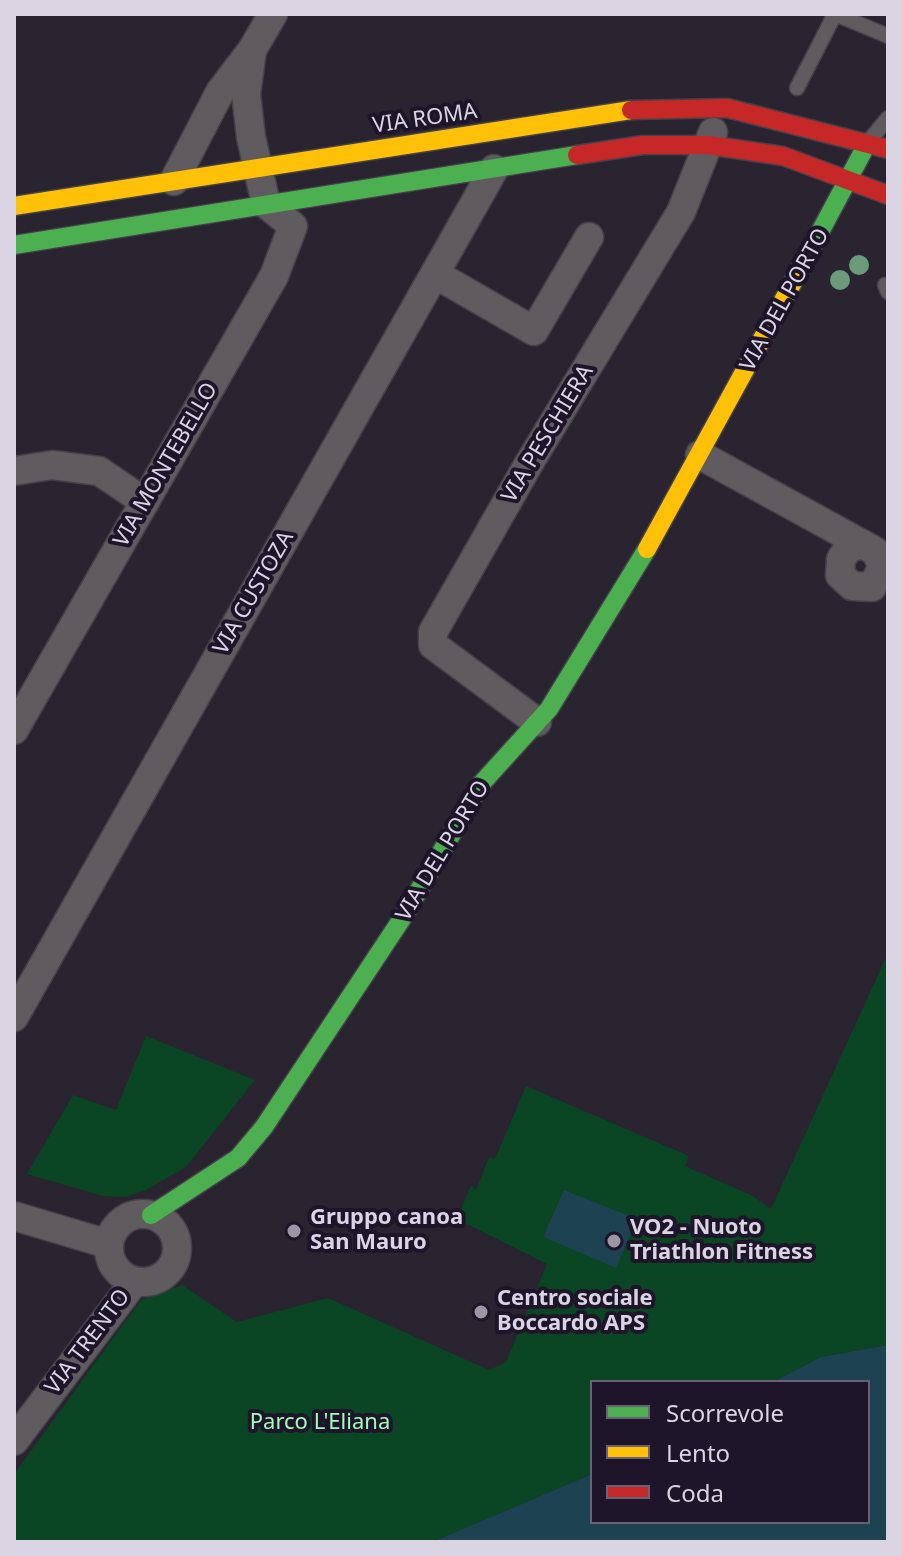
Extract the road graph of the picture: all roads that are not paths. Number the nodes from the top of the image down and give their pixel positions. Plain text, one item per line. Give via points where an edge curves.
1 (273, 14) edge
2 (835, 14) edge
3 (888, 36) edge
4 (252, 50) junction
5 (797, 88) dead end
6 (722, 108) junction
7 (888, 118) edge
8 (867, 144) junction
9 (708, 145) junction
10 (888, 149) edge
11 (502, 154) junction
12 (258, 167) junction
13 (174, 181) junction
14 (849, 181) junction
15 (888, 195) edge
16 (20, 200) edge
17 (266, 204) junction
18 (589, 237) dead end
19 (25, 247) edge
20 (435, 274) junction
21 (700, 455) junction
22 (14, 471) edge
23 (145, 502) junction
24 (861, 544) dead end
25 (537, 722) junction
26 (14, 730) edge
27 (14, 1017) edge
28 (151, 1215) junction
29 (14, 1216) edge
30 (108, 1244) junction
31 (134, 1282) junction
32 (14, 1441) edge

1 - 4 street
2 - 3 lane
2 - 5 lane
4 - 12 street via 246,94
4 - 13 street via 220,92
6 - 8 main road, VIA ROMA
6 - 9 street, VIA PESCHIERA
6 - 11 main road, VIA ROMA via 577,111
7 - 8 lane
8 - 10 main road, VIA ROMA
8 - 14 main road, VIA DEL PORTO
9 - 11 main road, VIA ROMA
9 - 14 main road, VIA ROMA via 783,156
9 - 25 street, VIA PESCHIERA via 681,212 433,632 433,645
11 - 12 main road, VIA ROMA via 404,137
11 - 17 main road, VIA ROMA via 394,190
11 - 20 street, VIA CUSTOZA
12 - 13 main road, VIA ROMA
12 - 17 street
13 - 16 main road, VIA ROMA
14 - 15 main road, VIA ROMA
14 - 21 main road, VIA DEL PORTO via 811,263
17 - 19 main road, VIA ROMA
17 - 23 street, VIA MONTEBELLO via 293,226 274,276
18 - 20 street via 534,331
20 - 27 street, VIA CUSTOZA
21 - 24 street
21 - 25 main road, VIA DEL PORTO
22 - 23 street via 52,465 99,471
23 - 26 street, VIA MONTEBELLO
25 - 28 main road, VIA DEL PORTO via 481,784 405,914 264,1127 238,1158
28 - 30 street via 118,1223
28 - 31 street via 169,1226 176,1257 165,1275
29 - 30 street
30 - 31 street via 117,1272
31 - 32 street, VIA TRENTO

